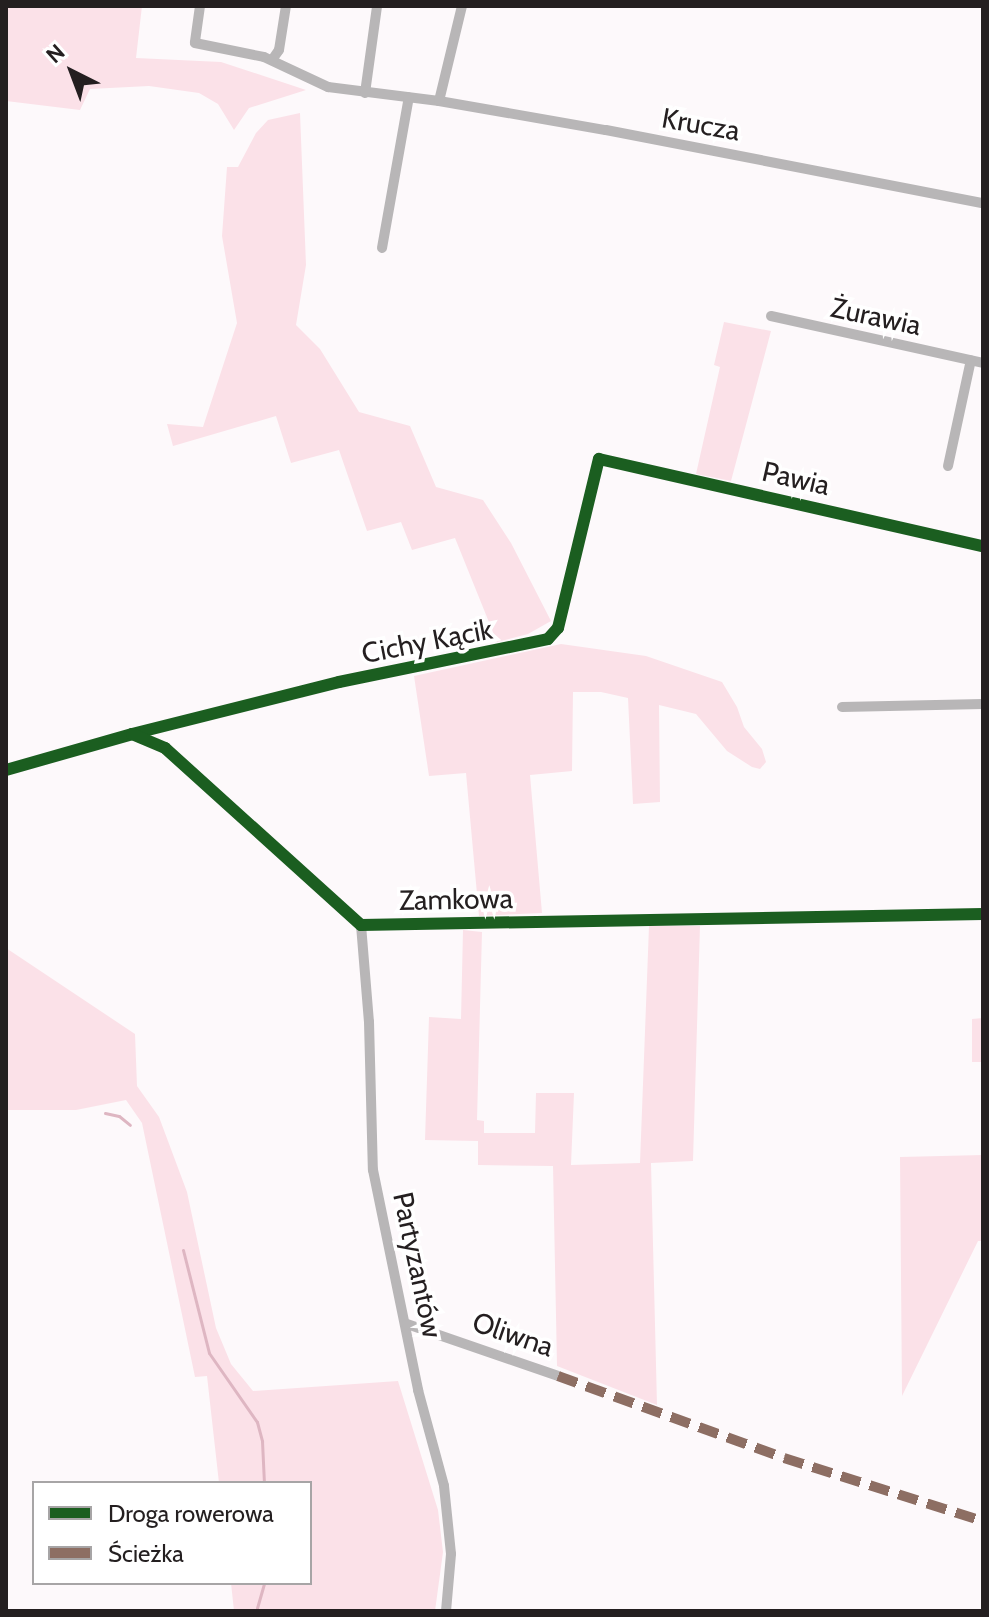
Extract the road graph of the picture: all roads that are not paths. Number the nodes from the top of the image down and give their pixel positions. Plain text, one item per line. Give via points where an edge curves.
1 (200, 6) edge
2 (286, 6) edge
3 (377, 6) edge
4 (462, 6) edge
5 (272, 60) junction
6 (365, 93) junction
7 (409, 97) junction
8 (439, 101) junction
9 (983, 203) edge
10 (382, 248) dead end
11 (771, 316) dead end
12 (971, 360) junction
13 (983, 363) edge
14 (599, 459) joint
15 (948, 466) dead end
16 (983, 546) edge
17 (983, 704) edge
18 (842, 707) dead end
19 (132, 734) junction
20 (6, 770) edge
21 (983, 914) edge
22 (361, 925) junction
23 (407, 1324) junction
24 (558, 1376) dead end
25 (446, 1611) edge

1 - 5 street, Krucza via 195,43
2 - 5 street via 279,50
3 - 6 street
4 - 8 street
5 - 6 street, Krucza via 328,87
6 - 7 street, Krucza
7 - 8 street, Krucza
7 - 10 street
8 - 9 street, Krucza
11 - 12 street, Żurawia
12 - 13 street, Żurawia
12 - 15 street
14 - 16 street, Pawia
14 - 19 street, Cichy Kącik via 558,628 548,639 339,682
17 - 18 street
19 - 20 street
19 - 22 street, Zamkowa via 165,748
21 - 22 street, Zamkowa
22 - 23 street, Partyzantów via 373,1170
23 - 24 street, Oliwna
23 - 25 street, Partyzantów via 449,1522

